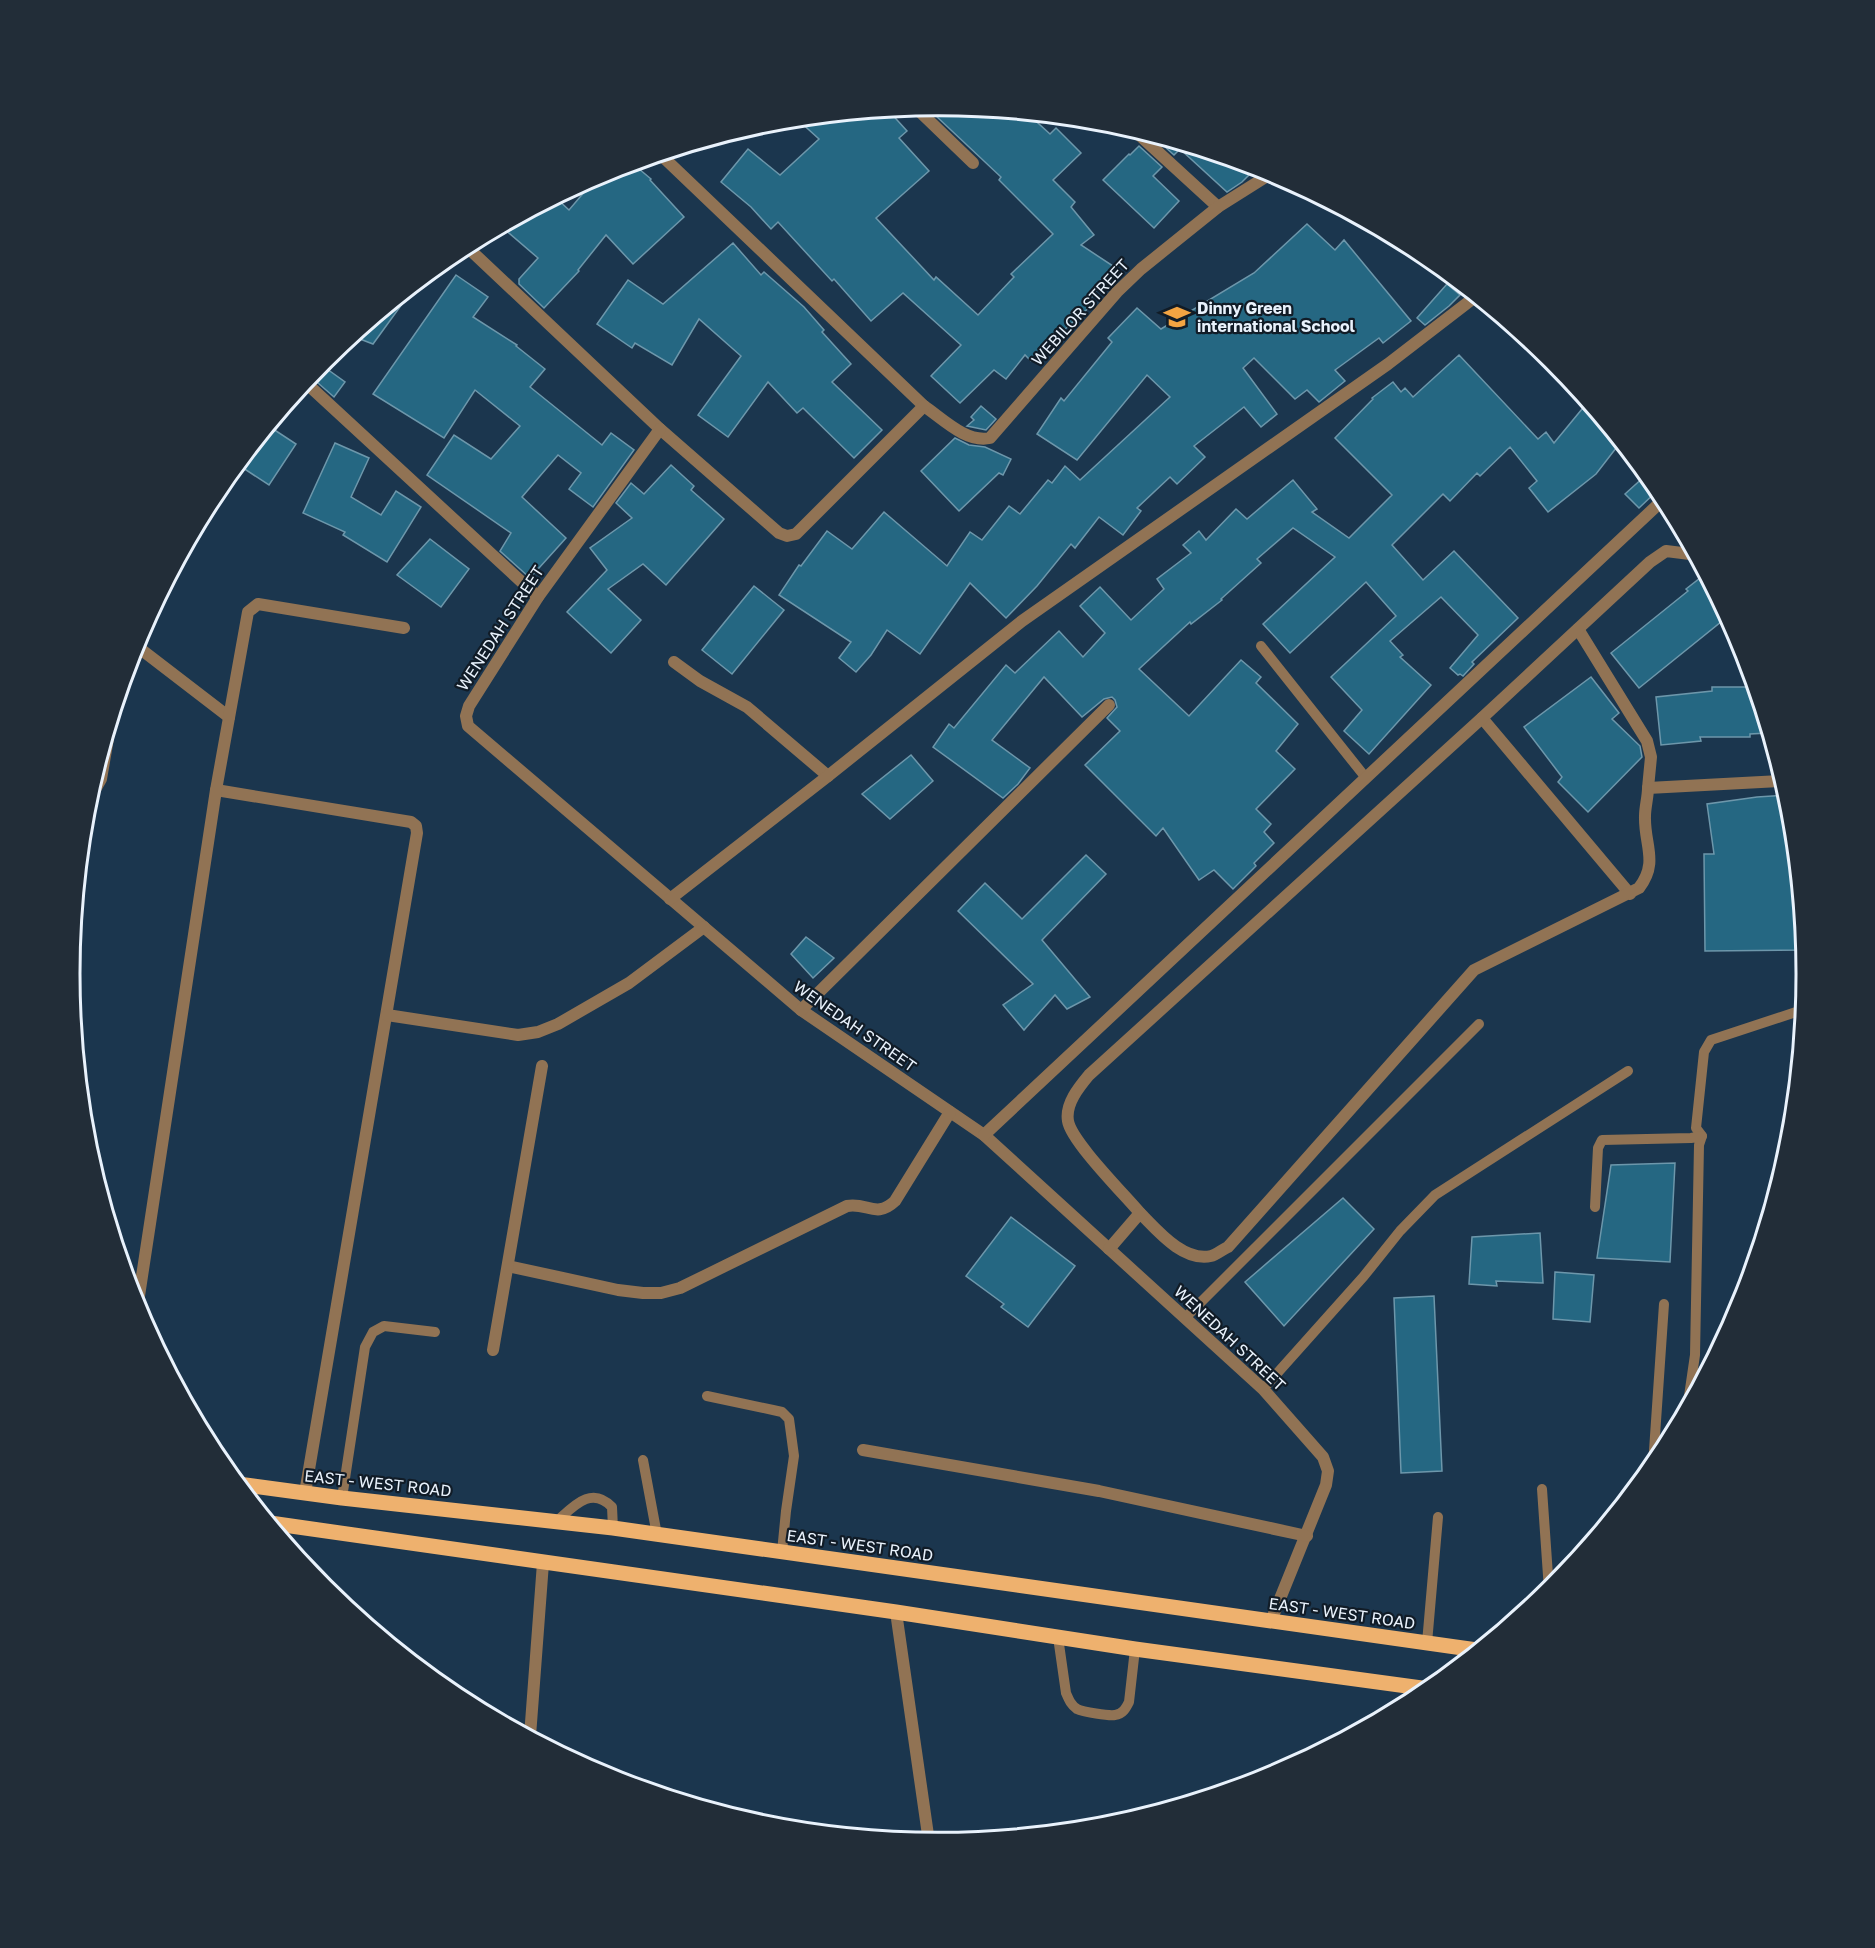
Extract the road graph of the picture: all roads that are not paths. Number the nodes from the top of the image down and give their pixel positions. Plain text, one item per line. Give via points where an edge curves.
1 (925, 116) edge
2 (1147, 142) edge
3 (667, 160) edge
4 (973, 163) dead end
5 (1262, 179) edge
6 (1218, 207) junction
7 (474, 253) edge
8 (1470, 301) edge
9 (311, 388) edge
10 (924, 406) junction
11 (660, 429) junction
12 (1657, 506) edge
13 (1685, 553) edge
14 (537, 597) junction
15 (404, 628) dead end
16 (1578, 629) junction
17 (1261, 646) dead end
18 (143, 651) edge
19 (674, 662) dead end
20 (1109, 705) dead end
21 (229, 717) junction
22 (1482, 718) junction
23 (828, 776) junction
24 (1366, 778) junction
25 (1773, 781) edge
26 (1648, 788) junction
27 (216, 790) junction
28 (1630, 894) junction
29 (670, 899) junction
30 (704, 927) junction
31 (801, 1010) junction
32 (1795, 1012) edge
33 (387, 1015) junction
34 (1479, 1024) dead end
35 (542, 1066) dead end
36 (1628, 1071) dead end
37 (950, 1112) junction
38 (984, 1135) junction
39 (1702, 1136) junction
40 (1595, 1207) dead end
41 (1140, 1213) junction
42 (1109, 1249) junction
43 (508, 1266) junction
44 (139, 1287) edge
45 (1664, 1304) dead end
46 (1185, 1318) junction
47 (435, 1332) dead end
48 (493, 1350) dead end
49 (1691, 1384) edge
50 (1263, 1389) junction
51 (707, 1396) dead end
52 (1654, 1446) edge
53 (862, 1450) dead end
54 (643, 1460) dead end
55 (249, 1486) edge
56 (1542, 1489) dead end
57 (305, 1493) junction
58 (342, 1498) junction
59 (1438, 1517) dead end
60 (557, 1521) junction
61 (280, 1524) edge
62 (613, 1528) junction
63 (657, 1535) junction
64 (1307, 1536) junction
65 (782, 1552) junction
66 (543, 1563) junction
67 (1548, 1577) edge
68 (896, 1612) junction
69 (1271, 1621) junction
70 (1058, 1637) junction
71 (1427, 1642) junction
72 (1135, 1649) junction
73 (1468, 1649) edge
74 (1414, 1687) edge
75 (531, 1729) edge
76 (927, 1832) edge

1 - 4 street
2 - 6 street
3 - 10 street
5 - 6 street, WEBILOR STREET
6 - 10 street, WEBILOR STREET via 1117,292 990,438 970,437
7 - 11 street
8 - 23 street via 1022,621
9 - 14 street
10 - 11 street via 795,534 788,536 779,533
11 - 14 street, WENEDAH STREET
12 - 24 street
13 - 16 street via 1666,551 1650,562
14 - 29 street, WENEDAH STREET via 469,706 468,726
15 - 21 street via 258,604 252,607
16 - 22 street
16 - 26 street via 1647,741 1651,757
17 - 24 lane
18 - 21 street
19 - 23 street via 747,707
20 - 31 street
21 - 27 street
22 - 28 street
22 - 41 street via 1077,1090 1068,1121 1077,1141
23 - 29 street
24 - 38 street
25 - 26 street
26 - 28 street via 1645,816 1650,867 1639,888
27 - 33 street via 411,822 416,826
27 - 44 street
28 - 41 street via 1474,970 1228,1247 1211,1256 1187,1254 1165,1239
29 - 30 street, WENEDAH STREET
30 - 31 street, WENEDAH STREET
30 - 33 street via 628,983 538,1032 518,1035
31 - 37 street, WENEDAH STREET
32 - 39 lane via 1708,1044 1696,1128
33 - 57 street
34 - 46 lane
35 - 43 street
36 - 50 lane via 1435,1195
37 - 38 street, WENEDAH STREET
37 - 43 street via 888,1208 847,1206 680,1288 661,1293 635,1292
38 - 42 street, WENEDAH STREET
39 - 40 lane via 1602,1140 1598,1148
39 - 49 lane
41 - 42 street
42 - 46 street, WENEDAH STREET
43 - 48 street
45 - 52 lane
46 - 50 street, WENEDAH STREET
47 - 58 lane via 384,1326 373,1332 365,1347
50 - 64 street, WENEDAH STREET via 1323,1457 1328,1471
51 - 65 lane via 782,1412 789,1419 794,1456
53 - 64 street via 1099,1491
54 - 63 lane
55 - 57 main road, EAST - WEST ROAD
56 - 67 lane
57 - 58 main road, EAST - WEST ROAD
58 - 60 main road, EAST - WEST ROAD
59 - 71 lane
60 - 62 main road, EAST - WEST ROAD
60 - 62 lane via 581,1500 597,1498 612,1507
61 - 66 main road
62 - 63 main road, EAST - WEST ROAD
63 - 65 main road, EAST - WEST ROAD
64 - 69 street, WENEDAH STREET
65 - 69 main road, EAST - WEST ROAD
66 - 68 main road
66 - 75 street
68 - 70 main road
68 - 76 street
69 - 71 main road, EAST - WEST ROAD
70 - 72 main road
70 - 72 lane via 1066,1694 1083,1711 1115,1715 1126,1708
71 - 73 main road, EAST - WEST ROAD
72 - 74 main road

